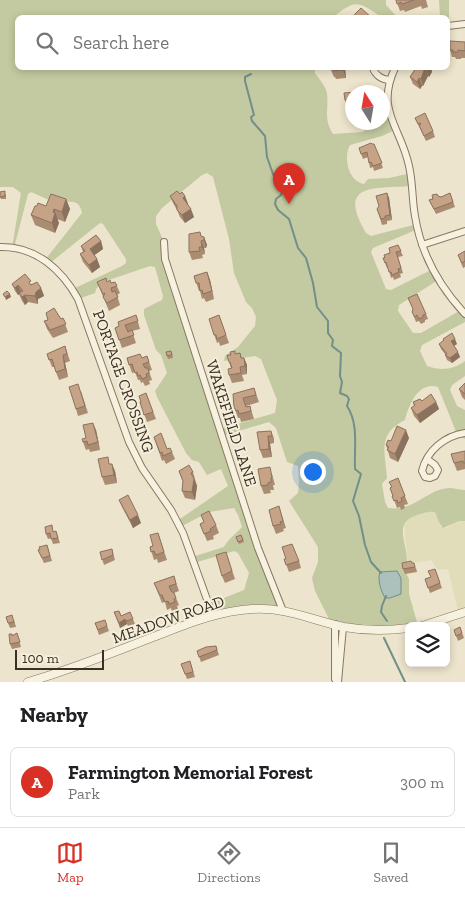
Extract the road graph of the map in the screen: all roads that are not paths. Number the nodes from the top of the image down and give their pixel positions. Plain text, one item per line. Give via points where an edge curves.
1 (465, 24) edge
2 (450, 26) edge
3 (374, 70) edge
4 (394, 70) edge
5 (390, 80) junction
6 (465, 231) edge
7 (164, 242) dead end
8 (422, 245) junction
9 (0, 247) edge
10 (465, 314) edge
11 (465, 433) edge
12 (427, 459) dead end
13 (283, 611) junction
14 (465, 612) edge
15 (213, 616) junction
16 (434, 622) edge
17 (335, 624) junction
18 (343, 627) junction
19 (405, 628) edge
20 (28, 682) edge
21 (338, 682) edge

1 - 2 street
3 - 5 street via 382,79
4 - 5 street
5 - 8 street via 389,111 409,166
6 - 8 street
7 - 13 street, WAKEFIELD LANE via 166,259 258,548
8 - 10 street via 446,293
9 - 15 street, PORTAGE CROSSING via 19,249 45,260 69,282 130,442 142,468 183,533
11 - 12 street via 446,439
13 - 15 street, MEADOW ROAD via 247,610
13 - 17 street, MEADOW ROAD
14 - 16 street
15 - 20 street, MEADOW ROAD
17 - 18 street, MEADOW ROAD
17 - 21 street via 335,680
18 - 19 street, MEADOW ROAD via 375,631
18 - 21 street

